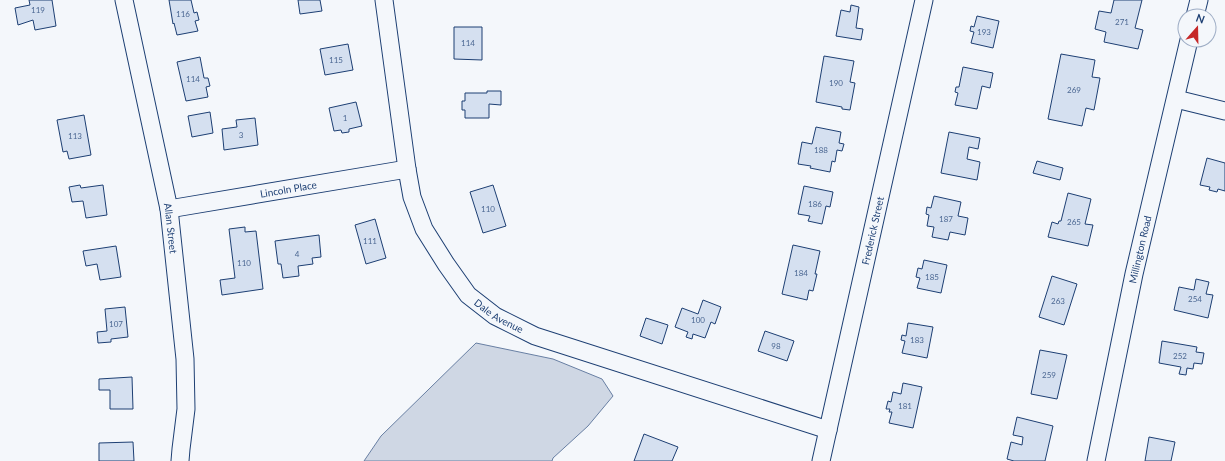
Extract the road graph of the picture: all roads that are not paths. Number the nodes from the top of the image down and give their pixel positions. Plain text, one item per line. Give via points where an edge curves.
1 (124, 0) edge
2 (384, 0) edge
3 (924, 0) edge
4 (1188, 48) edge
5 (1176, 99) junction
6 (1225, 111) edge
7 (407, 169) junction
8 (169, 209) junction
9 (828, 430) junction
10 (180, 461) edge
11 (821, 461) edge
12 (1096, 461) edge

1 - 8 street, Allan Street
2 - 7 street, Dale Avenue
3 - 9 street, Frederick Street
4 - 5 street, Millington Road
5 - 6 street
5 - 12 street, Millington Road via 1134,274
7 - 8 street, Lincoln Place
7 - 9 street, Dale Avenue via 412,197 424,228 468,295 495,316 535,336
8 - 10 street, Allan Street via 185,359 186,409
9 - 11 street, Frederick Street

